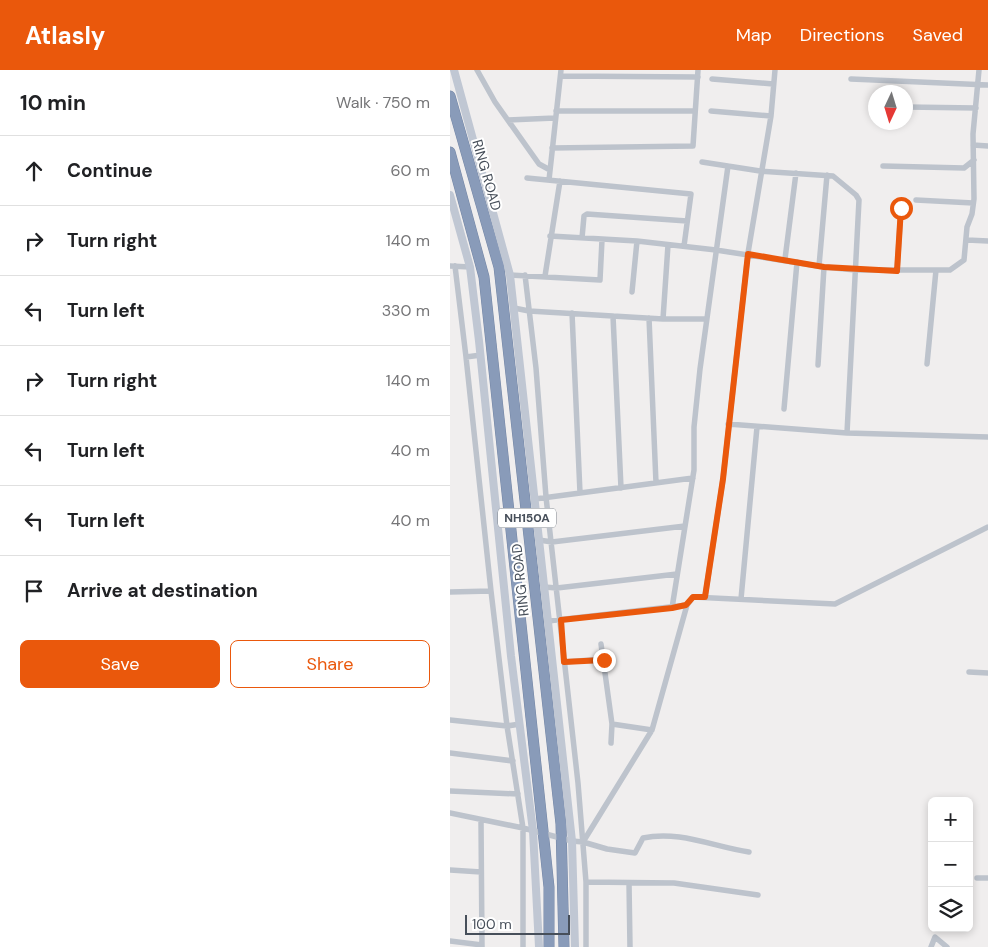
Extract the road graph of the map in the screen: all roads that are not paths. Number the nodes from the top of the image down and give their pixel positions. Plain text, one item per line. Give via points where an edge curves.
1 (454, 70) edge
2 (477, 70) edge
3 (775, 70) edge
4 (979, 70) edge
5 (561, 73) edge
6 (635, 73) edge
7 (698, 73) edge
8 (712, 79) dead end
9 (851, 79) dead end
10 (773, 84) junction
11 (978, 84) junction
12 (988, 85) edge
13 (450, 96) edge
14 (913, 106) edge
15 (976, 108) junction
16 (695, 111) junction
17 (711, 111) dead end
18 (556, 114) junction
19 (770, 116) junction
20 (508, 120) junction
21 (974, 145) junction
22 (988, 146) edge
23 (552, 148) junction
24 (450, 152) edge
25 (974, 160) junction
26 (702, 162) dead end
27 (728, 166) junction
28 (883, 166) dead end
29 (550, 170) junction
30 (760, 171) junction
31 (796, 173) junction
32 (827, 175) junction
33 (526, 178) dead end
34 (549, 180) junction
35 (560, 181) junction
36 (450, 195) edge
37 (916, 200) dead end
38 (973, 203) junction
39 (901, 208) dead end
40 (453, 212) edge
41 (687, 221) junction
42 (550, 236) junction
43 (582, 238) junction
44 (602, 240) junction
45 (967, 240) junction
46 (637, 241) junction
47 (988, 241) edge
48 (668, 245) junction
49 (684, 246) junction
50 (716, 250) junction
51 (748, 254) junction
52 (785, 259) junction
53 (797, 262) junction
54 (452, 266) edge
55 (470, 267) junction
56 (821, 267) junction
57 (855, 270) junction
58 (936, 270) junction
59 (897, 271) junction
60 (510, 275) junction
61 (525, 275) junction
62 (545, 276) junction
63 (632, 292) dead end
64 (514, 308) junction
65 (529, 311) junction
66 (572, 314) junction
67 (613, 316) junction
68 (649, 318) junction
69 (663, 319) junction
70 (706, 320) junction
71 (481, 355) junction
72 (466, 356) junction
73 (927, 364) dead end
74 (818, 365) dead end
75 (784, 409) dead end
76 (728, 424) junction
77 (758, 426) junction
78 (847, 433) junction
79 (988, 437) edge
80 (490, 448) junction
81 (476, 450) junction
82 (693, 478) junction
83 (656, 483) junction
84 (621, 488) junction
85 (580, 493) junction
86 (546, 497) junction
87 (494, 499) junction
88 (535, 499) junction
89 (481, 501) junction
90 (685, 526) junction
91 (988, 527) edge
92 (539, 540) junction
93 (552, 542) junction
94 (677, 574) junction
95 (544, 587) junction
96 (557, 588) junction
97 (491, 591) junction
98 (450, 592) edge
99 (705, 597) junction
100 (741, 599) junction
101 (686, 605) junction
102 (672, 608) junction
103 (683, 617) junction
104 (561, 620) junction
105 (548, 622) junction
106 (601, 644) dead end
107 (604, 660) junction
108 (564, 662) junction
109 (969, 672) dead end
110 (988, 673) edge
111 (450, 720) edge
112 (520, 724) junction
113 (612, 724) junction
114 (507, 726) junction
115 (652, 730) junction
116 (611, 743) dead end
117 (450, 753) edge
118 (513, 761) junction
119 (450, 791) edge
120 (518, 794) junction
121 (450, 813) edge
122 (481, 820) junction
123 (523, 828) junction
124 (538, 832) junction
125 (561, 837) junction
126 (572, 841) junction
127 (583, 842) junction
128 (749, 852) dead end
129 (450, 870) edge
130 (481, 872) junction
131 (977, 878) dead end
132 (988, 878) edge
133 (586, 882) junction
134 (629, 883) junction
135 (758, 895) dead end
136 (450, 942) edge
137 (482, 946) edge
138 (523, 947) edge
139 (539, 947) edge
140 (549, 947) edge
141 (564, 947) edge
142 (575, 947) edge
143 (586, 947) edge
144 (630, 947) edge
145 (932, 947) edge
146 (947, 947) edge

1 - 60 street
2 - 20 street
3 - 10 street
4 - 11 street
5 - 6 street
5 - 18 street
6 - 7 street
7 - 16 street
8 - 10 street
9 - 11 street
10 - 19 street
11 - 12 street
11 - 15 street
13 - 125 highway, RING ROAD / NH150A via 499,267
14 - 15 street
15 - 21 street
16 - 18 street
16 - 23 street via 693,146
17 - 19 street
18 - 20 street
18 - 23 street
19 - 30 street
20 - 29 street via 539,164
21 - 22 street
21 - 25 street
23 - 29 street
24 - 124 highway, RING ROAD / NH150A via 484,277
25 - 28 street via 964,168
25 - 38 street
26 - 27 street
27 - 30 street
27 - 50 street
29 - 34 street
30 - 31 street
30 - 51 street
31 - 32 street
31 - 52 street
32 - 56 street
32 - 57 street via 837,178 859,200
33 - 34 street
34 - 35 street
35 - 41 street via 691,194
35 - 42 street
36 - 40 street
37 - 38 street
38 - 45 street
39 - 59 street
40 - 55 street
41 - 43 street via 587,214 584,216
41 - 49 street
42 - 43 street
42 - 62 street
43 - 44 street
44 - 46 street
44 - 62 street via 600,280
45 - 47 street
45 - 58 street via 964,260 950,270
46 - 48 street
46 - 63 street
48 - 49 street
48 - 69 street
49 - 50 street
50 - 51 street
50 - 70 street
51 - 52 street
51 - 76 street
52 - 53 street
53 - 56 street
53 - 75 street
54 - 55 street
54 - 72 street
55 - 71 street
56 - 57 street
56 - 74 street
57 - 59 street
57 - 78 street
58 - 59 street
58 - 73 street
60 - 61 street
60 - 64 street
61 - 62 street
61 - 65 street
64 - 65 street
64 - 88 street
65 - 66 street
65 - 86 street
66 - 67 street
66 - 85 street
67 - 68 street
67 - 84 street
68 - 69 street
68 - 83 street
69 - 70 street
70 - 82 street via 694,427
71 - 72 street
71 - 80 street
72 - 81 street
76 - 77 street
76 - 99 street
77 - 78 street
77 - 100 street
78 - 79 street
80 - 81 street
80 - 87 street
81 - 89 street
82 - 83 street
82 - 90 street
83 - 84 street
84 - 85 street
85 - 86 street
86 - 88 street
86 - 93 street
87 - 89 street
87 - 112 street
88 - 92 street
89 - 97 street
90 - 93 street
90 - 94 street
91 - 100 street via 835,604
92 - 93 street
92 - 95 street
93 - 96 street
94 - 96 street
94 - 102 street
95 - 96 street
95 - 105 street
96 - 104 street
97 - 98 street
97 - 114 street
99 - 100 street
99 - 101 street via 693,597
101 - 102 street
101 - 103 street
102 - 103 street
102 - 104 street
103 - 115 street
104 - 105 street
104 - 108 street
105 - 126 street
106 - 107 street
107 - 108 street
107 - 113 street
108 - 127 street
109 - 110 street
111 - 114 street
112 - 114 street
112 - 124 street
113 - 115 street
113 - 116 street
114 - 118 street
115 - 127 street
117 - 118 street
118 - 120 street
119 - 120 street
120 - 123 street
121 - 122 street
122 - 123 street
122 - 130 street
123 - 124 street
123 - 138 street
124 - 125 street
124 - 139 street
124 - 140 highway, RING ROAD / NH150A via 549,887
125 - 126 street
125 - 141 highway, RING ROAD / NH150A
126 - 127 street
126 - 142 street
127 - 128 street via 635,853 643,838 656,836 704,841
127 - 133 street
129 - 130 street
130 - 137 street
131 - 132 street
133 - 134 street
133 - 143 street
134 - 135 street via 674,883
134 - 144 street
136 - 137 street
145 - 146 street via 935,937

